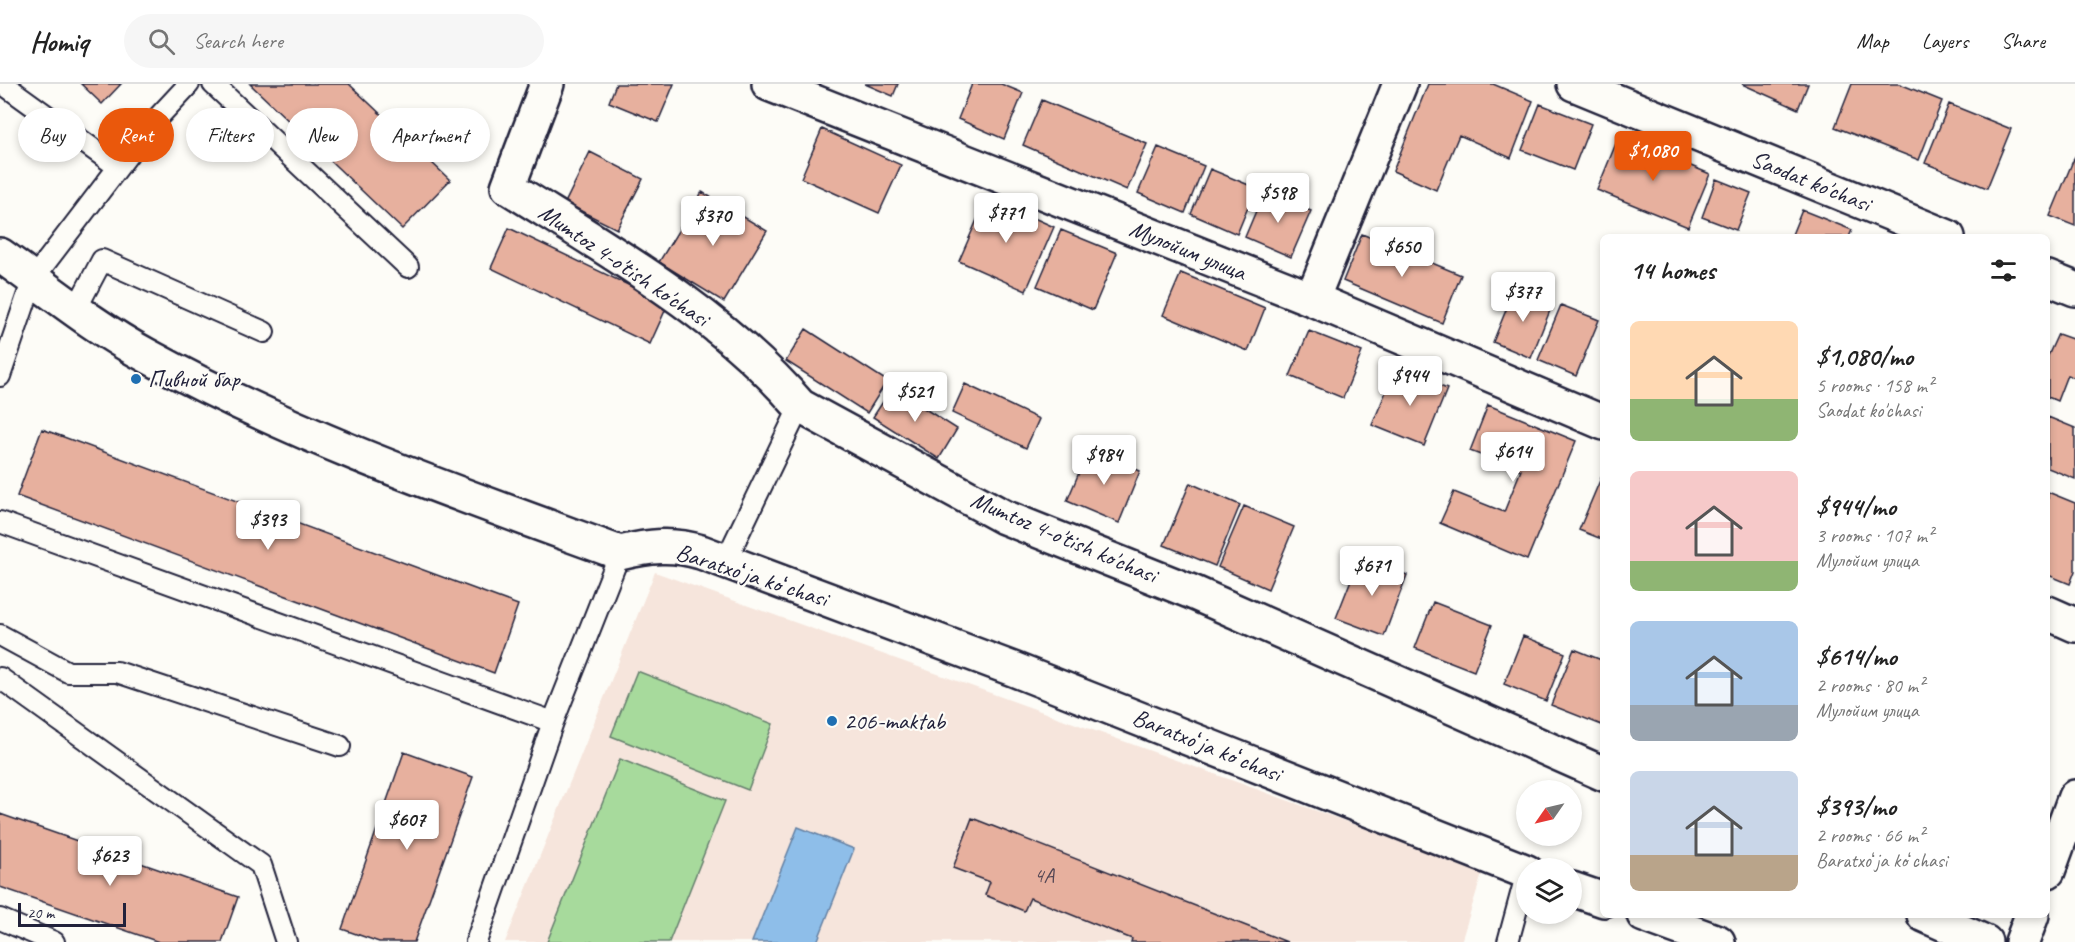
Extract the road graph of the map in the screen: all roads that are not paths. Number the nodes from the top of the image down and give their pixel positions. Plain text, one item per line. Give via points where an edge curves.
1 (3, 84) edge
2 (189, 84) edge
3 (213, 84) edge
4 (547, 84) edge
5 (769, 84) edge
6 (1400, 84) edge
7 (1574, 84) edge
8 (118, 167) junction
9 (1941, 234) edge
10 (0, 255) edge
11 (408, 267) dead end
12 (33, 279) junction
13 (2050, 279) edge
14 (2075, 289) edge
15 (1312, 299) junction
16 (75, 311) junction
17 (264, 332) dead end
18 (0, 376) edge
19 (800, 406) junction
20 (1600, 421) edge
21 (0, 522) edge
22 (620, 553) junction
23 (725, 562) junction
24 (2050, 614) edge
25 (2075, 625) edge
26 (0, 635) edge
27 (0, 678) edge
28 (553, 722) junction
29 (340, 746) dead end
30 (1600, 772) edge
31 (2075, 796) edge
32 (2050, 866) edge
33 (1516, 868) edge
34 (1582, 892) edge
35 (1600, 899) edge
36 (1516, 915) edge
37 (1652, 918) edge
38 (1931, 918) edge
39 (2031, 918) edge
40 (0, 919) edge
41 (54, 942) edge
42 (286, 942) edge
43 (476, 942) edge
44 (1509, 942) edge
45 (1718, 942) edge
46 (1985, 942) edge
47 (2022, 942) edge

1 - 8 lane
2 - 8 lane
3 - 11 lane
4 - 19 street, Mumtoz 4-o'tish ko'chasi via 508,187 681,297 777,379
5 - 15 street, Мулойим улица
6 - 15 street
7 - 9 street, Saodat ko'chasi
8 - 12 lane
10 - 12 street
12 - 16 street
12 - 18 lane
13 - 14 street
15 - 20 street, Мулойим улица
16 - 17 lane via 102,260
16 - 22 street via 144,355 339,447
19 - 23 lane
19 - 30 street, Mumtoz 4-o'tish ko'chasi via 1005,517 1192,592
21 - 28 lane
22 - 23 street, Baratxoʻja koʻchasi via 649,546 676,547
22 - 28 lane
23 - 33 street, Baratxoʻja koʻchasi via 1013,669
24 - 25 street
26 - 29 lane via 68,672 117,672
27 - 42 lane via 261,866
28 - 43 lane
31 - 32 street
34 - 35 street
36 - 44 lane
37 - 45 street
38 - 46 street
39 - 47 street
40 - 41 lane

